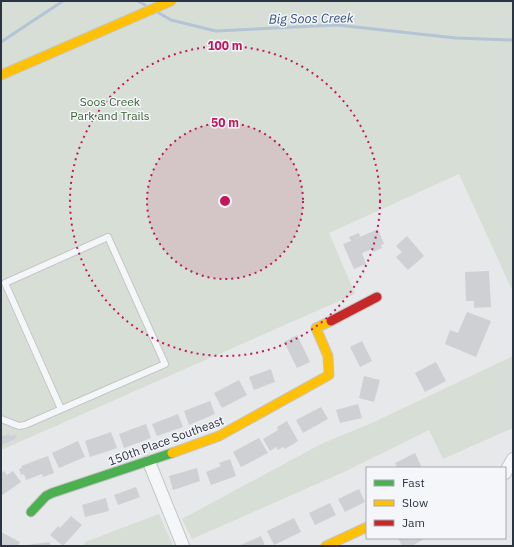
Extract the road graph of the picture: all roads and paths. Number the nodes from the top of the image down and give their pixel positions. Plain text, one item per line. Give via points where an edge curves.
1 (171, 1) edge
2 (1, 75) edge
3 (377, 297) dead end
4 (61, 410) junction
5 (1, 419) edge
6 (513, 459) edge
7 (149, 462) junction
8 (506, 471) edge
9 (30, 512) dead end
10 (366, 527) edge
11 (183, 546) edge
12 (326, 546) edge

1 - 2 street
3 - 7 street, 150th Place Southeast via 316,328 332,365 329,375 219,436
4 - 4 lane via 165,364 108,237 5,283
4 - 5 lane via 25,426
6 - 8 street
7 - 9 street, 150th Place Southeast via 52,493
7 - 11 street
10 - 12 street

